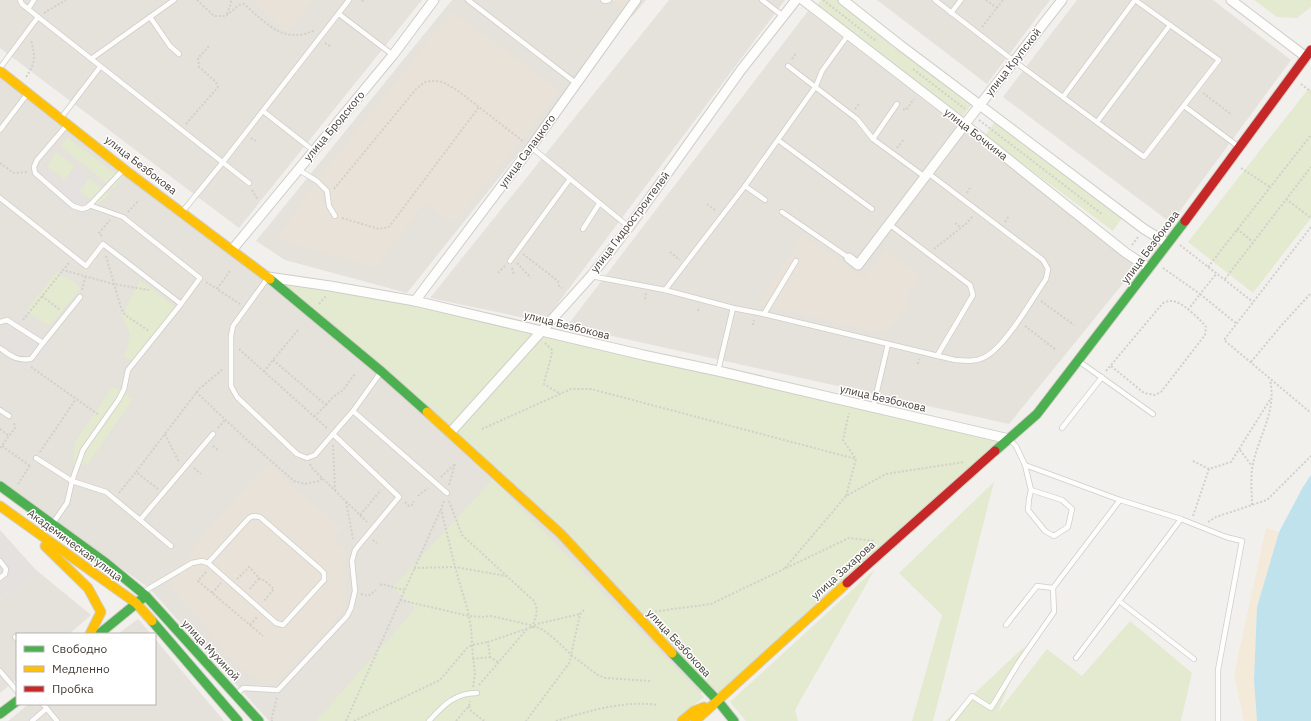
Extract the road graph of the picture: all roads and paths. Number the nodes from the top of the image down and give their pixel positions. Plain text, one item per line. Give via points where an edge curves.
1 (16, 0) edge
2 (34, 0) edge
3 (66, 0) edge
4 (174, 0) edge
5 (197, 0) edge
6 (231, 0) edge
7 (349, 0) edge
8 (434, 0) edge
9 (468, 0) edge
10 (603, 0) edge
11 (609, 0) edge
12 (636, 0) edge
13 (762, 0) edge
14 (796, 0) edge
15 (803, 0) edge
16 (843, 0) edge
17 (935, 0) edge
18 (961, 0) edge
19 (986, 0) edge
20 (1003, 0) edge
21 (1062, 0) edge
22 (1135, 0) edge
23 (1231, 0) edge
24 (21, 2) edge
25 (28, 8) junction
26 (997, 8) junction
27 (951, 13) junction
28 (339, 14) junction
29 (227, 15) junction
30 (783, 16) junction
31 (38, 17) junction
32 (150, 17) junction
33 (1170, 25) junction
34 (319, 26) dead end
35 (28, 30) junction
36 (977, 32) junction
37 (848, 35) junction
38 (210, 45) dead end
39 (179, 54) dead end
40 (1308, 54) edge
41 (393, 55) junction
42 (91, 59) junction
43 (1014, 61) junction
44 (100, 66) junction
45 (788, 66) dead end
46 (0, 69) edge
47 (24, 79) dead end
48 (1300, 83) dead end
49 (576, 84) junction
50 (816, 86) junction
51 (1198, 89) junction
52 (28, 92) junction
53 (1311, 92) edge
54 (916, 96) dead end
55 (1063, 97) junction
56 (965, 101) dead end
57 (897, 104) dead end
58 (980, 105) junction
59 (961, 106) dead end
60 (1184, 106) junction
61 (479, 107) junction
62 (906, 110) dead end
63 (263, 111) junction
64 (1232, 115) dead end
65 (977, 118) dead end
66 (0, 119) edge
67 (64, 121) junction
68 (1097, 122) junction
69 (6, 123) junction
70 (964, 124) junction
71 (181, 129) junction
72 (0, 130) edge
73 (1311, 135) edge
74 (873, 139) junction
75 (778, 140) junction
76 (531, 147) junction
77 (1240, 147) junction
78 (314, 151) junction
79 (223, 162) junction
80 (0, 164) edge
81 (1311, 167) edge
82 (1241, 168) dead end
83 (124, 169) junction
84 (299, 170) junction
85 (35, 172) junction
86 (927, 175) junction
87 (570, 179) junction
88 (249, 183) joint
89 (745, 186) junction
90 (1270, 187) junction
91 (328, 196) junction
92 (0, 198) edge
93 (1286, 199) junction
94 (139, 200) dead end
95 (258, 200) dead end
96 (765, 200) dead end
97 (599, 204) junction
98 (706, 204) dead end
99 (89, 205) junction
100 (872, 209) dead end
101 (978, 210) junction
102 (182, 212) junction
103 (782, 212) dead end
104 (115, 214) junction
105 (335, 216) joint
106 (722, 216) junction
107 (123, 217) junction
108 (1311, 218) edge
109 (955, 223) dead end
110 (889, 224) junction
111 (1092, 226) junction
112 (1311, 226) edge
113 (629, 227) junction
114 (961, 228) junction
115 (583, 229) dead end
116 (1237, 229) junction
117 (1141, 233) dead end
118 (1253, 242) junction
119 (1167, 243) junction
120 (1178, 243) dead end
121 (103, 244) junction
122 (1130, 247) dead end
123 (232, 250) junction
124 (518, 250) junction
125 (670, 252) dead end
126 (928, 253) junction
127 (74, 257) junction
128 (849, 258) joint
129 (510, 261) dead end
130 (796, 261) dead end
131 (685, 264) junction
132 (86, 266) junction
133 (1160, 266) dead end
134 (1208, 267) junction
135 (1149, 268) junction
136 (63, 270) junction
137 (230, 271) dead end
138 (1217, 273) junction
139 (86, 276) junction
140 (591, 276) junction
141 (268, 277) junction
142 (200, 278) junction
143 (1225, 279) junction
144 (113, 284) junction
145 (562, 288) dead end
146 (217, 289) junction
147 (665, 290) junction
148 (329, 292) dead end
149 (166, 293) junction
150 (1311, 293) edge
151 (1200, 294) junction
152 (42, 296) junction
153 (1034, 296) junction
154 (80, 297) joint
155 (415, 300) junction
156 (1253, 302) junction
157 (53, 304) dead end
158 (181, 304) junction
159 (319, 304) dead end
160 (733, 308) junction
161 (246, 309) junction
162 (1188, 310) junction
163 (764, 314) junction
164 (1018, 321) junction
165 (0, 322) edge
166 (1237, 324) junction
167 (1074, 325) dead end
168 (18, 327) junction
169 (299, 329) dead end
170 (542, 331) junction
171 (156, 335) junction
172 (43, 342) junction
173 (231, 342) junction
174 (545, 343) dead end
175 (888, 344) junction
176 (0, 348) edge
177 (1056, 350) dead end
178 (937, 356) junction
179 (273, 360) junction
180 (22, 361) junction
181 (1078, 361) junction
182 (1251, 362) junction
183 (1111, 366) junction
184 (222, 369) dead end
185 (718, 371) junction
186 (264, 372) junction
187 (382, 372) junction
188 (355, 374) dead end
189 (1102, 377) junction
190 (1269, 378) junction
191 (196, 392) junction
192 (561, 394) junction
193 (1271, 397) junction
194 (76, 399) junction
195 (326, 405) junction
196 (873, 408) junction
197 (0, 410) edge
198 (93, 411) dead end
199 (353, 411) junction
200 (849, 413) dead end
201 (1311, 413) edge
202 (1153, 414) dead end
203 (10, 416) joint
204 (314, 417) junction
205 (225, 420) junction
206 (482, 428) dead end
207 (1062, 428) dead end
208 (0, 430) edge
209 (450, 433) junction
210 (165, 434) junction
211 (213, 434) joint
212 (333, 434) junction
213 (9, 436) junction
214 (1009, 439) junction
215 (1, 447) edge
216 (1240, 450) junction
217 (1311, 456) edge
218 (36, 458) junction
219 (307, 458) junction
220 (856, 459) junction
221 (970, 461) dead end
222 (1193, 461) dead end
223 (454, 464) dead end
224 (1025, 465) junction
225 (30, 466) junction
226 (1252, 466) junction
227 (1209, 469) junction
228 (183, 470) junction
229 (136, 472) junction
230 (323, 478) junction
231 (72, 481) junction
232 (386, 485) junction
233 (0, 486) edge
234 (16, 487) dead end
235 (335, 490) junction
236 (1031, 490) junction
237 (163, 492) junction
238 (447, 493) joint
239 (846, 496) junction
240 (399, 497) junction
241 (114, 498) junction
242 (1120, 500) junction
243 (346, 501) junction
244 (414, 501) dead end
245 (1252, 505) junction
246 (0, 506) edge
247 (441, 509) junction
248 (10, 513) junction
249 (360, 515) junction
250 (1181, 519) junction
251 (140, 520) junction
252 (1190, 523) junction
253 (52, 524) junction
254 (1200, 527) junction
255 (374, 529) junction
256 (876, 541) dead end
257 (171, 546) dead end
258 (355, 550) junction
259 (0, 561) edge
260 (210, 565) junction
261 (455, 567) junction
262 (414, 568) junction
263 (784, 569) junction
264 (506, 576) junction
265 (0, 578) edge
266 (226, 578) junction
267 (259, 578) junction
268 (232, 584) junction
269 (380, 585) dead end
270 (1053, 588) junction
271 (376, 590) dead end
272 (404, 590) junction
273 (355, 591) junction
274 (212, 593) junction
275 (144, 594) junction
276 (245, 595) junction
277 (400, 600) junction
278 (1119, 601) junction
279 (136, 603) junction
280 (260, 609) junction
281 (584, 610) dead end
282 (580, 614) junction
283 (636, 614) junction
284 (469, 616) junction
285 (250, 625) junction
286 (1006, 625) dead end
287 (532, 627) junction
288 (527, 629) junction
289 (90, 633) edge
290 (100, 633) edge
291 (263, 636) dead end
292 (488, 642) junction
293 (472, 645) junction
294 (571, 655) junction
295 (490, 657) junction
296 (1076, 658) dead end
297 (473, 659) junction
298 (1194, 659) dead end
299 (498, 662) junction
300 (0, 671) edge
301 (651, 681) dead end
302 (16, 690) edge
303 (278, 690) junction
304 (475, 693) junction
305 (236, 695) junction
306 (718, 700) junction
307 (16, 702) edge
308 (43, 705) edge
309 (658, 705) dead end
310 (469, 706) junction
311 (46, 709) junction
312 (0, 714) edge
313 (32, 721) edge
314 (57, 721) edge
315 (238, 721) edge
316 (259, 721) edge
317 (271, 721) edge
318 (346, 721) edge
319 (354, 721) edge
320 (429, 721) edge
321 (456, 721) edge
322 (484, 721) edge
323 (526, 721) edge
324 (556, 721) edge
325 (682, 721) edge
326 (696, 721) edge
327 (734, 721) edge
328 (952, 721) edge
329 (1218, 721) edge

1 - 24 lane
2 - 25 lane
3 - 31 path
4 - 32 lane
5 - 29 path via 214,16
6 - 29 path
7 - 28 lane
8 - 41 street, улица Бродского
9 - 49 lane
10 - 11 lane
12 - 49 street, улица Салацкого
13 - 30 lane
14 - 30 street, улица Гидростроителей
15 - 37 street, улица Бочкина
16 - 58 street
17 - 27 lane
18 - 27 lane
19 - 26 path
20 - 26 path
21 - 43 street, улица Крупской
22 - 33 lane
22 - 55 lane
23 - 40 street
24 - 25 lane
25 - 31 lane
26 - 36 path
27 - 36 lane
28 - 41 lane
28 - 63 lane
29 - 34 path via 239,4 244,4 267,24 287,35 304,35
30 - 113 street, улица Гидростроителей via 741,70
31 - 35 lane
31 - 42 lane
32 - 39 lane via 170,46
32 - 42 lane
33 - 51 lane via 1219,60
33 - 68 lane
35 - 46 lane
35 - 47 path via 34,55 33,68
36 - 43 lane
37 - 50 lane via 822,71
37 - 70 street, улица Бочкина
38 - 71 path via 198,58 199,67 218,87
40 - 77 main road, улица Безбокова
41 - 78 street, улица Бродского
42 - 44 lane
43 - 55 lane
43 - 58 street, улица Крупской
44 - 67 lane
44 - 71 lane
45 - 50 lane
46 - 52 main road, улица Безбокова
48 - 53 path
49 - 76 street, улица Салацкого
50 - 74 lane via 857,120
50 - 75 lane
51 - 60 lane
51 - 64 path
52 - 67 main road, улица Безбокова
52 - 69 lane
54 - 62 path
55 - 68 lane
56 - 59 path
57 - 74 lane
58 - 70 street, улица Крупской
58 - 119 street via 1144,229
60 - 68 lane via 1144,157
60 - 77 lane
61 - 76 path
61 - 91 path via 443,82 425,82 417,88
61 - 105 path via 389,227 379,229
63 - 78 lane
63 - 79 lane
65 - 111 path via 1102,214
66 - 69 lane
67 - 83 main road, улица Безбокова
67 - 85 lane via 37,160
69 - 72 lane
70 - 86 street, улица Крупской
70 - 111 street, улица Бочкина
71 - 79 lane
73 - 90 path
74 - 86 lane
75 - 89 lane
75 - 100 lane
76 - 87 lane
76 - 155 street, улица Салацкого
77 - 119 main road, улица Безбокова
78 - 84 street, улица Бродского
79 - 88 lane
79 - 102 lane
80 - 85 path via 14,173
81 - 93 path
82 - 90 path
83 - 99 lane
83 - 102 main road, улица Безбокова
84 - 91 lane via 317,181 327,190
84 - 123 street, улица Бродского
85 - 99 lane via 73,206 82,209
86 - 101 lane
86 - 110 street, улица Крупской
87 - 97 lane
87 - 124 lane
88 - 95 path
89 - 96 lane
89 - 106 lane
90 - 116 path
91 - 105 lane via 329,206
92 - 127 lane
93 - 108 path
93 - 118 path
94 - 107 path
97 - 113 lane
97 - 115 lane
98 - 106 path
99 - 104 lane
101 - 114 path
101 - 153 lane via 1043,260 1048,269 1046,279
102 - 123 main road, улица Безбокова
103 - 128 lane
104 - 107 lane
104 - 121 path via 99,233 105,239
106 - 131 lane
107 - 142 lane
109 - 114 path
110 - 126 lane
110 - 128 street, улица Крупской via 858,265
111 - 135 street, улица Бочкина
112 - 156 path
113 - 140 street, улица Гидростроителей
114 - 126 path
116 - 118 path
116 - 134 path
117 - 122 path
118 - 143 path
119 - 135 main road, улица Безбокова
120 - 134 path
121 - 132 lane
121 - 144 path
121 - 149 lane
123 - 141 main road, улица Безбокова
124 - 129 lane
124 - 145 path via 558,281
125 - 131 path
126 - 178 lane via 970,285 972,295
127 - 132 lane
127 - 136 path
130 - 163 lane
131 - 147 lane
132 - 139 path
133 - 151 path
134 - 138 path
135 - 181 main road, улица Безбокова
136 - 139 path
136 - 152 path
137 - 146 path
138 - 143 path
138 - 151 path
139 - 144 path
139 - 154 path
140 - 147 lane
140 - 170 street, улица Гидростроителей
141 - 155 street, улица Безбокова
141 - 161 lane
141 - 187 main road, улица Безбокова
142 - 146 path
142 - 158 lane
143 - 156 path
144 - 149 path
144 - 171 path via 120,308 125,315
146 - 161 path
147 - 160 lane
148 - 159 path
149 - 158 lane
150 - 182 path
151 - 162 path
151 - 166 path
152 - 157 path
152 - 168 path
153 - 164 lane
153 - 167 path
154 - 172 lane
155 - 170 street, улица Безбокова
156 - 166 path
158 - 171 lane
160 - 163 lane
160 - 185 lane
161 - 173 lane via 233,326
162 - 183 path via 1177,302 1163,303
162 - 183 path via 1206,327 1205,335 1161,392 1155,395 1144,393
163 - 175 lane
164 - 177 path
164 - 178 lane via 1000,346 985,358 974,361
165 - 168 lane via 6,320
166 - 182 path via 1224,340
168 - 172 lane
169 - 179 path
170 - 185 street, улица Безбокова
170 - 209 street, улица Гидростроителей
171 - 231 lane via 128,370 119,399 83,450
172 - 180 lane via 31,359
173 - 186 path
173 - 219 lane via 231,386 237,397 297,454
174 - 192 path via 552,350 552,358 544,384
175 - 178 lane
175 - 196 lane
176 - 180 lane
179 - 186 path
179 - 195 path
180 - 194 path
181 - 189 lane
181 - 214 main road, улица Безбокова via 1037,414
182 - 190 path
183 - 189 path
184 - 191 path
185 - 196 street, улица Безбокова
186 - 204 path
187 - 199 lane
187 - 209 main road, улица Безбокова
188 - 195 path via 343,390
189 - 202 lane
189 - 207 lane
190 - 193 path
190 - 201 path
191 - 205 path
191 - 210 path
192 - 206 path
192 - 220 path via 571,389 591,389
193 - 216 path
193 - 226 path via 1269,415
194 - 198 path
194 - 218 path
195 - 204 path
196 - 214 street, улица Безбокова
197 - 203 lane
199 - 212 lane
199 - 238 lane
200 - 220 path via 843,440
203 - 213 path via 15,428
204 - 212 path
205 - 211 path
205 - 230 path via 294,481 305,484
208 - 213 path
209 - 283 main road, улица Безбокова via 561,534
210 - 228 path
210 - 229 path
211 - 228 lane
212 - 219 lane via 315,455
212 - 232 lane
212 - 235 path
213 - 215 path
214 - 224 lane via 1016,446
214 - 306 main road, улица Захарова
215 - 225 path
216 - 226 path
216 - 227 path via 1231,462
217 - 245 path via 1267,500
218 - 225 path
218 - 231 lane
219 - 230 path via 312,468
220 - 239 path
221 - 239 path via 886,474
222 - 227 path
223 - 238 path
224 - 236 lane
224 - 242 lane
225 - 234 path
226 - 245 path
227 - 252 path
228 - 237 lane
229 - 237 path
229 - 241 path
230 - 235 path
231 - 241 lane via 106,492
231 - 253 lane via 67,503
232 - 240 lane
232 - 249 path
233 - 253 main road, улица Мухиной
235 - 243 path
236 - 236 lane via 1028,510 1046,531 1054,536 1068,527 1072,509 1062,500
237 - 251 lane
239 - 263 path
240 - 244 path via 409,506
240 - 255 lane
241 - 251 lane
242 - 250 lane
242 - 270 lane
243 - 249 path
243 - 258 path
245 - 254 path via 1216,517
246 - 248 main road, Академическая улица
247 - 261 path
247 - 262 path
247 - 264 path via 447,494 462,535
248 - 279 main road, Академическая улица
248 - 289 main road via 88,588 101,612
249 - 255 path
250 - 252 lane
250 - 278 lane
251 - 257 lane
252 - 254 lane
253 - 275 main road, улица Мухиной
254 - 329 lane via 1242,541 1218,670
255 - 258 lane
256 - 263 path via 849,538
258 - 273 lane via 352,561
259 - 265 lane via 6,569
260 - 266 lane
260 - 274 path via 198,581
260 - 275 lane via 202,561 192,563
260 - 280 lane via 248,518 253,516 260,517 324,573 324,580 283,625 276,623
261 - 262 path
261 - 264 path
261 - 284 path
262 - 272 path
263 - 283 path via 711,604
264 - 287 path via 537,606 536,619
266 - 268 lane
266 - 274 path
267 - 268 path via 248,567
267 - 276 path
267 - 280 path via 274,589
268 - 276 lane
269 - 272 path
270 - 286 lane via 1037,586
270 - 328 lane via 1054,612 991,708 972,696
271 - 273 path via 368,596
272 - 277 path
273 - 303 lane via 347,616
274 - 285 path
275 - 279 main road
275 - 305 main road, улица Мухиной
276 - 280 lane
277 - 284 path
277 - 318 path
278 - 296 lane
278 - 298 lane
279 - 290 main road
279 - 315 main road
280 - 285 path
281 - 282 path
282 - 287 path
282 - 294 path
283 - 306 main road, улица Безбокова
284 - 287 path via 491,616 530,624
284 - 293 path
285 - 291 path
287 - 288 path
287 - 294 path via 539,628
288 - 292 path
288 - 299 path
292 - 293 path
292 - 295 path
293 - 297 path
293 - 319 path via 440,680
294 - 301 path via 605,678
294 - 323 path via 570,662
295 - 297 path
295 - 299 path
297 - 304 path
299 - 304 path
300 - 302 lane
303 - 305 lane via 243,688
303 - 317 path
304 - 310 path
304 - 320 lane via 462,694 446,704
305 - 316 main road, улица Мухиной
306 - 325 main road via 694,711
306 - 326 main road, улица Захарова
306 - 327 main road, улица Безбокова
307 - 312 main road
308 - 311 lane
309 - 324 path via 648,703 606,708
310 - 321 path
310 - 322 path via 471,711
311 - 313 lane
311 - 314 lane

